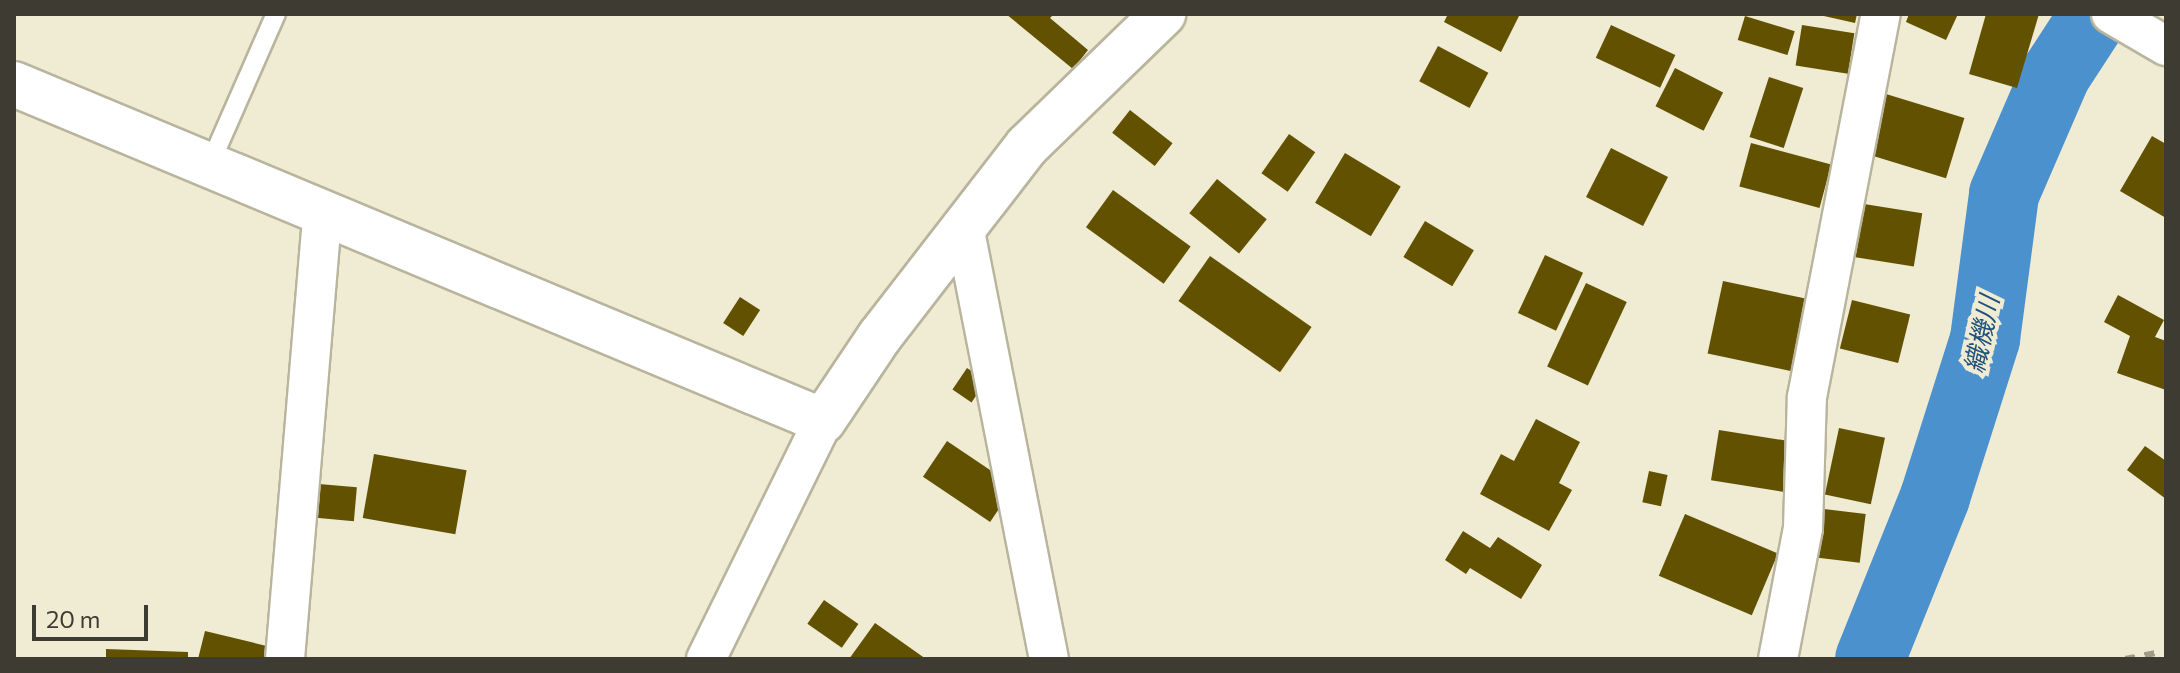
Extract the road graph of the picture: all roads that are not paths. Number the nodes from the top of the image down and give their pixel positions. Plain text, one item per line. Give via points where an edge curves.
1 (276, 14) edge
2 (1163, 14) edge
3 (1881, 14) edge
4 (2111, 14) edge
5 (2157, 40) edge
6 (14, 84) edge
7 (210, 164) junction
8 (322, 216) junction
9 (964, 226) junction
10 (823, 421) junction
11 (285, 659) edge
12 (706, 659) edge
13 (1049, 659) edge
14 (1778, 659) edge

1 - 7 lane
2 - 9 street via 1027,146
3 - 14 street via 1807,397 1803,528
4 - 5 street
6 - 7 street
7 - 8 street
8 - 10 street
8 - 11 street
9 - 10 street
9 - 13 street
10 - 12 street

